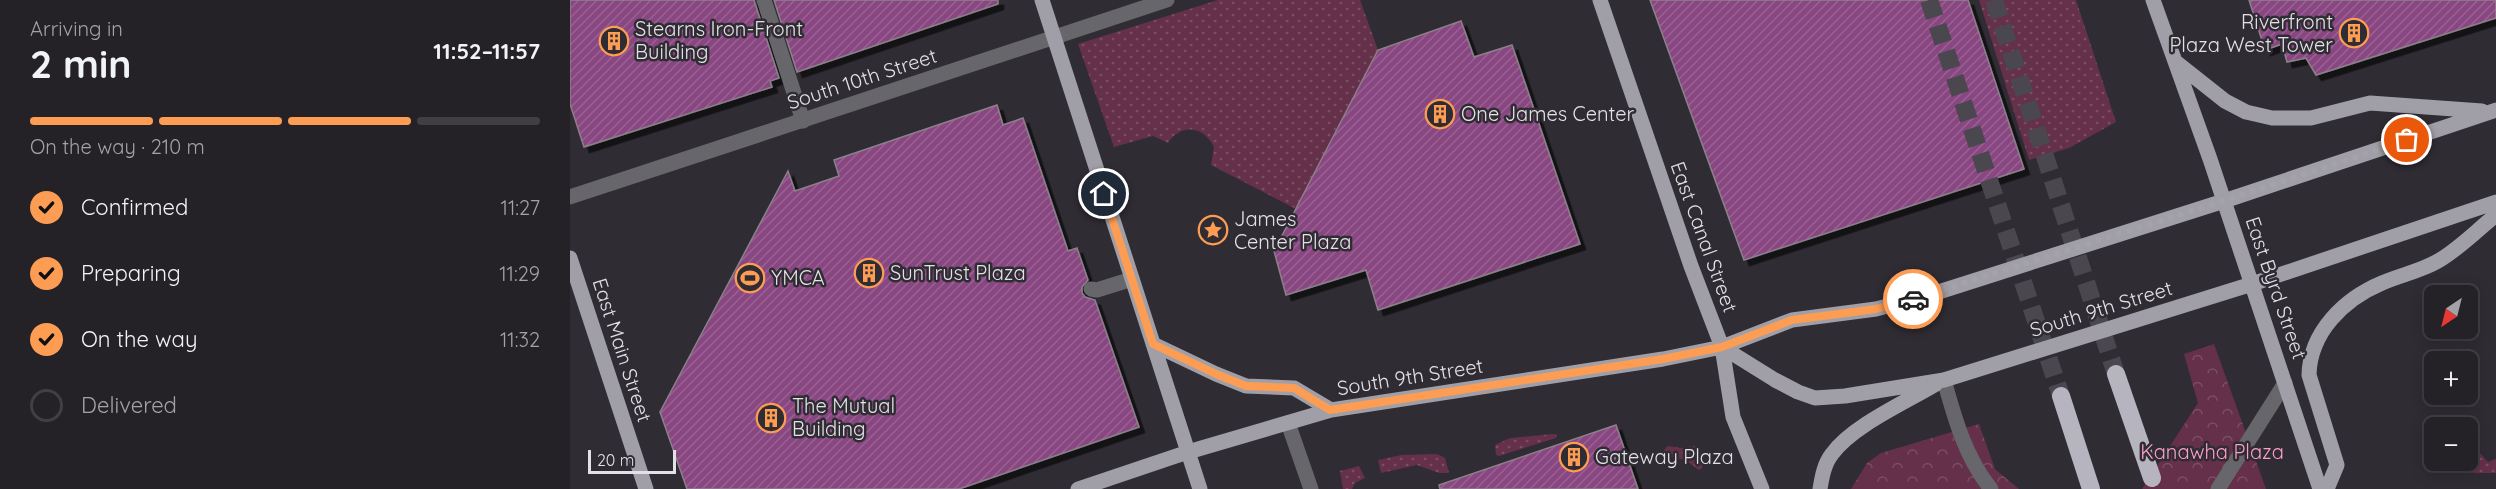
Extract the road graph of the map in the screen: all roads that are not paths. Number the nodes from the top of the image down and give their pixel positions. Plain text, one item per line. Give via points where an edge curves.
1 (764, 0) edge
2 (1042, 0) edge
3 (1167, 0) edge
4 (1600, 0) edge
5 (2153, 0) edge
6 (1054, 37) junction
7 (2176, 63) junction
8 (2494, 111) edge
9 (802, 121) junction
10 (570, 197) edge
11 (2224, 201) junction
12 (2496, 202) edge
13 (2496, 215) edge
14 (570, 258) edge
15 (1132, 279) junction
16 (2252, 284) junction
17 (1092, 289) dead end
18 (1153, 344) junction
19 (1722, 347) junction
20 (2116, 374) tunnel mouth
21 (1944, 380) junction
22 (2285, 383) junction
23 (2061, 396) tunnel mouth
24 (1330, 410) junction
25 (1288, 423) junction
26 (1188, 452) junction
27 (2152, 478) dead end
28 (646, 489) edge
29 (1078, 489) edge
30 (1200, 489) edge
31 (1311, 489) edge
32 (1762, 489) edge
33 (1820, 489) edge
34 (1991, 489) edge
35 (2091, 489) edge
36 (2218, 489) edge
37 (2320, 489) edge
38 (2327, 489) edge

1 - 9 street
2 - 6 main road
3 - 6 street, South 10th Street
4 - 19 main road, East Canal Street via 1690,266
5 - 7 main road, East Byrd Street
6 - 9 street, South 10th Street
6 - 15 main road
7 - 8 main road via 2225,101 2263,116 2311,117 2370,103
7 - 11 main road, East Byrd Street
8 - 11 main road, South 9th Street
9 - 10 street, South 10th Street
11 - 16 main road, East Byrd Street
11 - 19 main road, South 9th Street via 1926,296 1876,309 1792,320
12 - 16 main road, South 9th Street
13 - 38 main road via 2438,262 2361,293 2328,323 2316,342 2309,375 2337,465
14 - 28 main road, East Main Street
15 - 17 street
15 - 18 main road
16 - 21 main road, South 9th Street
16 - 22 main road, East Byrd Street
18 - 24 main road via 1246,386 1294,388
18 - 26 main road
19 - 21 main road, South 9th Street via 1782,384 1815,398
19 - 24 main road, South 9th Street
19 - 32 main road, East Canal Street via 1733,417
20 - 27 highway
21 - 33 main road via 1850,435 1827,463
21 - 34 street via 1972,463
22 - 36 street
22 - 37 main road, East Byrd Street
23 - 35 highway
24 - 25 main road, South 9th Street
25 - 26 main road, South 9th Street
25 - 31 street
26 - 29 main road, South 9th Street
26 - 30 main road

